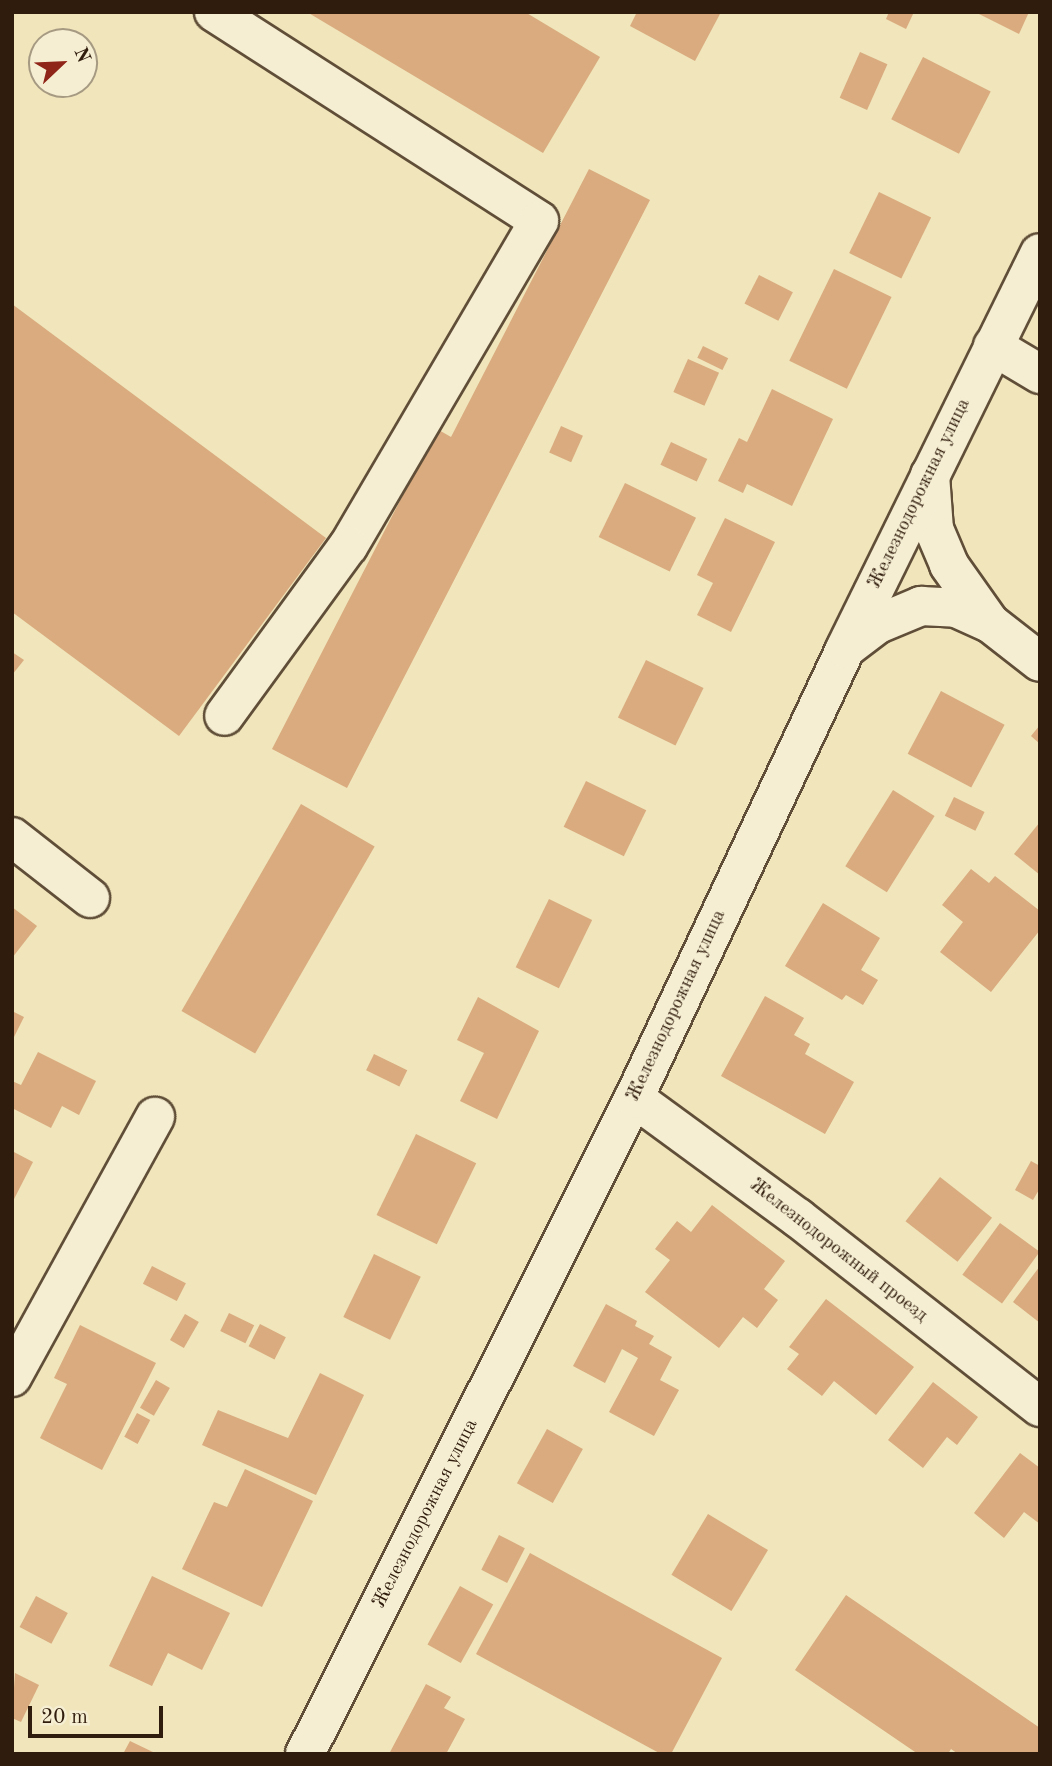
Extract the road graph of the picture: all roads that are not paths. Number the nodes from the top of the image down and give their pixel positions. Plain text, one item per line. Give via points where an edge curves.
1 (214, 12) edge
2 (1040, 253) edge
3 (993, 346) junction
4 (1040, 374) edge
5 (929, 473) junction
6 (990, 623) junction
7 (845, 649) junction
8 (1040, 662) edge
9 (224, 716) dead end
10 (12, 837) edge
11 (90, 898) dead end
12 (634, 1098) junction
13 (155, 1117) dead end
14 (12, 1377) edge
15 (1040, 1408) edge
16 (305, 1754) edge

1 - 9 street via 539,221 348,546
2 - 3 street, Железнодорожная улица
3 - 4 street
3 - 5 street, Железнодорожная улица
5 - 6 street via 934,529 949,565
5 - 7 street, Железнодорожная улица
6 - 7 street via 956,608 921,606 878,624
6 - 8 street
7 - 12 street, Железнодорожная улица
10 - 11 street
12 - 15 street, Железнодорожный проезд via 799,1218
12 - 16 street, Железнодорожная улица
13 - 14 street

